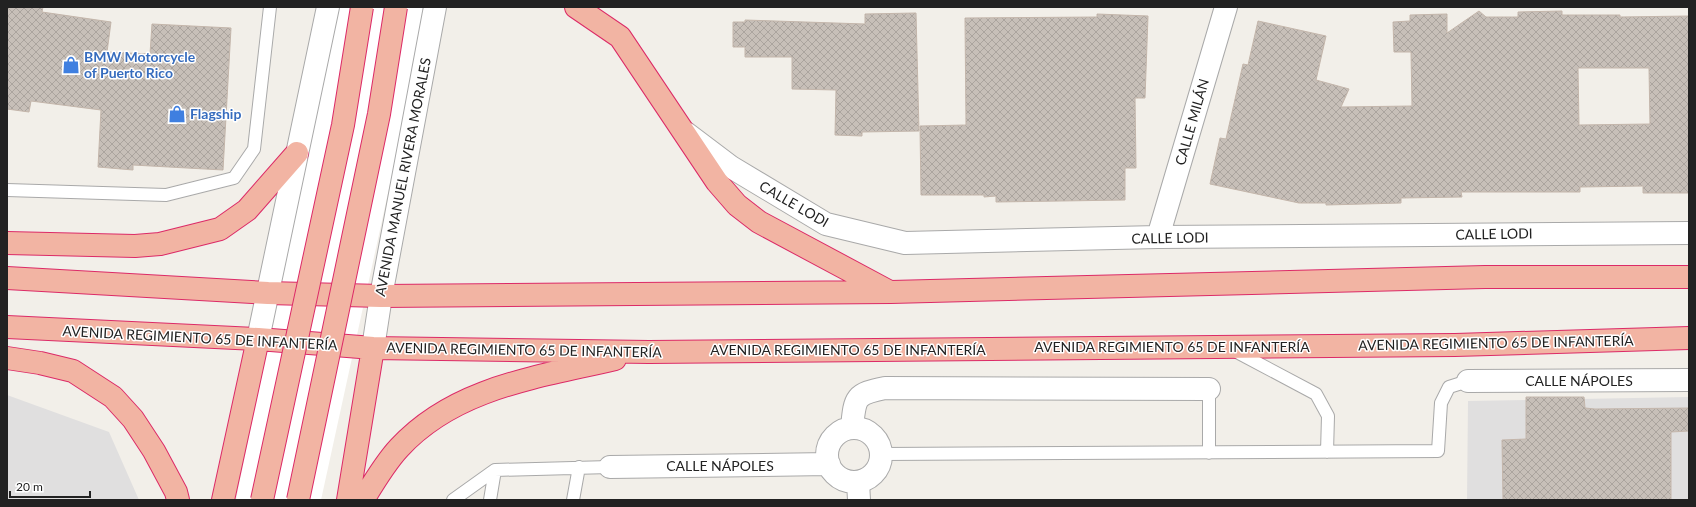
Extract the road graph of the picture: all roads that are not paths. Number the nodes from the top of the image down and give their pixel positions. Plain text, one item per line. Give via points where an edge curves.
1 (270, 7) edge
2 (328, 7) edge
3 (362, 7) edge
4 (396, 7) edge
5 (435, 7) edge
6 (576, 7) edge
7 (1226, 7) edge
8 (681, 130) junction
9 (297, 153) junction
10 (7, 190) edge
11 (1689, 233) edge
12 (1158, 238) junction
13 (7, 243) edge
14 (1689, 277) edge
15 (7, 278) edge
16 (891, 292) junction
17 (268, 293) junction
18 (381, 296) junction
19 (7, 327) edge
20 (1689, 338) edge
21 (258, 339) junction
22 (1228, 347) junction
23 (373, 348) junction
24 (649, 352) junction
25 (7, 358) edge
26 (1689, 380) edge
27 (1468, 381) joint
28 (1209, 389) joint
29 (852, 427) junction
30 (1327, 452) junction
31 (1209, 453) junction
32 (882, 454) junction
33 (829, 464) junction
34 (579, 467) junction
35 (610, 467) joint
36 (495, 470) junction
37 (575, 488) junction
38 (858, 491) edge
39 (178, 500) edge
40 (223, 500) edge
41 (262, 500) edge
42 (298, 500) edge
43 (348, 500) edge
44 (363, 500) edge
45 (452, 500) edge
46 (490, 500) edge
47 (573, 500) edge
48 (581, 500) edge

1 - 10 lane via 254,149 234,178 166,194
2 - 9 street
3 - 41 highway, bridge via 344,125
4 - 42 highway, bridge via 379,114
5 - 18 street, AVENIDA MANUEL RIVERA MORALES
6 - 8 highway via 620,37
7 - 12 street, CALLE MILÁN
8 - 12 street, CALLE LODI via 731,167 826,224 905,243
8 - 16 highway via 717,182 738,205 759,222
9 - 13 highway via 247,210 220,229 160,244 135,246
9 - 17 street
11 - 12 street, CALLE LODI
14 - 16 highway via 1485,277
15 - 17 highway
16 - 18 highway
17 - 18 highway
17 - 21 street
18 - 23 street, AVENIDA MANUEL RIVERA MORALES
19 - 21 highway, AVENIDA REGIMIENTO 65 DE INFANTERÍA
20 - 22 highway, AVENIDA REGIMIENTO 65 DE INFANTERÍA via 1455,345
21 - 23 highway, AVENIDA REGIMIENTO 65 DE INFANTERÍA
21 - 40 highway
22 - 24 highway, AVENIDA REGIMIENTO 65 DE INFANTERÍA
22 - 30 lane via 1316,394 1328,416
23 - 24 highway, AVENIDA REGIMIENTO 65 DE INFANTERÍA
23 - 43 highway
24 - 44 highway via 504,385 460,402 426,423 399,448
25 - 39 highway via 73,371 113,397 133,419 154,450
26 - 27 street, CALLE NÁPOLES
27 - 30 lane via 1449,387 1441,403 1438,451
28 - 29 street via 885,388 864,392 854,404
28 - 31 lane
29 - 32 street via 873,434
29 - 33 street via 843,430 830,442 827,450
30 - 31 lane
31 - 32 lane
32 - 38 street via 881,463 876,471
33 - 35 street, CALLE NÁPOLES
33 - 38 street via 836,475
34 - 35 lane
34 - 36 lane
34 - 37 lane
36 - 45 lane
36 - 46 lane
37 - 47 lane
37 - 48 lane

